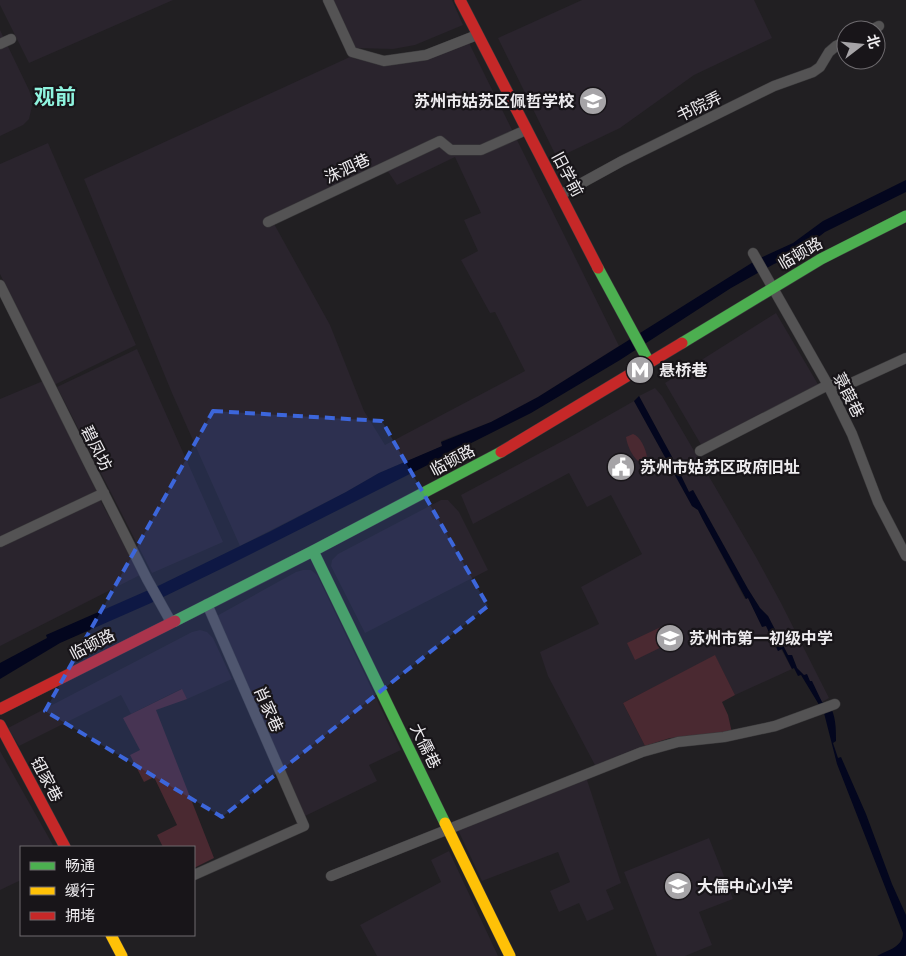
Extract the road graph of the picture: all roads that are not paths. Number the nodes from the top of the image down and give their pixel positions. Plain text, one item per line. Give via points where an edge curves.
1 (328, 0) edge
2 (460, 0) edge
3 (477, 35) junction
4 (11, 39) dead end
5 (0, 44) edge
6 (836, 46) edge
7 (526, 130) junction
8 (560, 195) junction
9 (906, 216) edge
10 (268, 222) dead end
11 (754, 256) dead end
12 (0, 285) edge
13 (773, 287) junction
14 (906, 358) edge
15 (649, 362) junction
16 (828, 384) junction
17 (700, 451) dead end
18 (104, 493) junction
19 (0, 542) edge
20 (313, 551) junction
21 (906, 556) edge
22 (207, 604) junction
23 (171, 622) junction
24 (833, 705) dead end
25 (0, 709) edge
26 (0, 725) edge
27 (449, 829) junction
28 (64, 846) edge
29 (195, 874) edge
30 (331, 876) dead end
31 (112, 936) edge
32 (122, 956) edge
33 (510, 956) edge

1 - 3 street via 352,52 384,61 426,55
2 - 3 main road, 旧学前
3 - 7 main road, 旧学前
4 - 5 street
6 - 8 street, 书院弄 via 813,72 774,86 622,160
7 - 8 main road, 旧学前
7 - 10 street, 洙泗巷 via 480,150 451,150 440,141
8 - 15 main road, 旧学前
9 - 13 main road, 临顿路
11 - 13 street, 菉葭巷
12 - 18 street, 碧凤坊
13 - 15 main road, 临顿路
13 - 16 street, 菉葭巷
14 - 16 street via 847,385
15 - 20 main road, 临顿路 via 520,442
16 - 17 street
16 - 21 street, 菉葭巷 via 852,434 878,502
18 - 19 street
18 - 23 street, 碧凤坊
20 - 22 main road, 临顿路
20 - 27 main road, 大儒巷
22 - 23 main road, 临顿路
22 - 29 street, 肖家巷 via 304,826
23 - 25 main road, 临顿路
24 - 27 street via 775,726 734,736 655,748
26 - 28 main road, 钮家巷
27 - 30 street
27 - 33 main road, 大儒巷
31 - 32 main road

